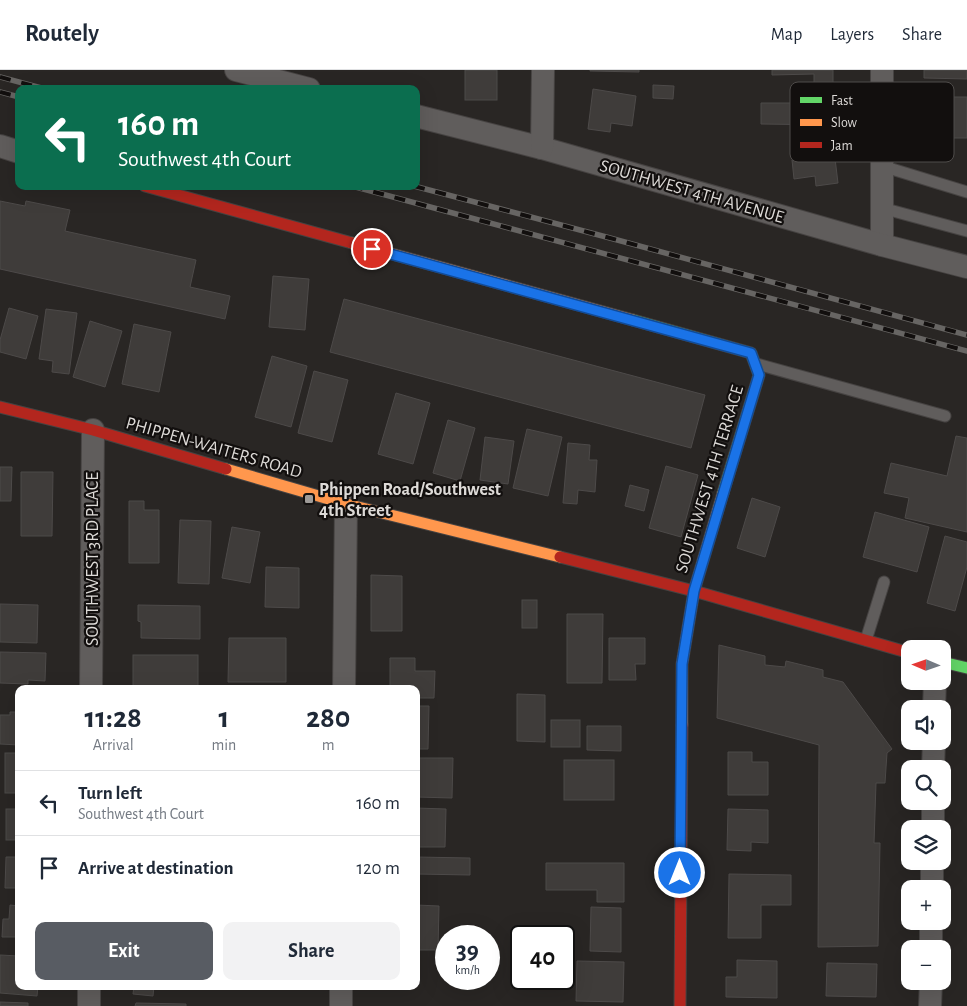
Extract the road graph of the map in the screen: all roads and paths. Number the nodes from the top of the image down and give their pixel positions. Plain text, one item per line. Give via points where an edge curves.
1 (236, 70) edge
2 (543, 70) edge
3 (294, 85) edge
4 (420, 117) edge
5 (0, 146) edge
6 (542, 148) junction
7 (15, 151) edge
8 (882, 162) edge
9 (882, 166) junction
10 (158, 190) edge
11 (967, 192) edge
12 (882, 208) junction
13 (967, 231) edge
14 (882, 245) junction
15 (967, 267) edge
16 (753, 358) junction
17 (0, 407) edge
18 (945, 416) dead end
19 (93, 430) junction
20 (346, 504) junction
21 (884, 582) dead end
22 (694, 591) junction
23 (866, 640) junction
24 (901, 650) edge
25 (951, 664) edge
26 (967, 668) edge
27 (91, 685) edge
28 (344, 685) edge
29 (89, 990) edge
30 (341, 990) edge
31 (930, 990) edge
32 (89, 1006) edge
33 (341, 1006) edge
34 (680, 1006) edge
35 (930, 1006) edge

1 - 3 street
2 - 6 street
4 - 6 street, SOUTHWEST 4TH AVENUE
5 - 7 street
6 - 14 street, SOUTHWEST 4TH AVENUE
8 - 9 street
9 - 11 lane
9 - 12 street
10 - 16 street
12 - 13 lane
12 - 14 street
14 - 15 street, SOUTHWEST 4TH AVENUE
16 - 18 lane
16 - 22 street, SOUTHWEST 4TH TERRACE via 759,375
17 - 19 street, PHIPPEN-WAITERS ROAD
19 - 20 street, PHIPPEN-WAITERS ROAD
19 - 27 street, SOUTHWEST 3RD PLACE
20 - 22 street, PHIPPEN-WAITERS ROAD
20 - 28 street
21 - 23 lane
22 - 23 street, PHIPPEN-WAITERS ROAD
22 - 34 street, SOUTHWEST 4TH TERRACE via 682,664
23 - 24 street, PHIPPEN-WAITERS ROAD
25 - 26 street
29 - 32 street
30 - 33 street
31 - 35 street

